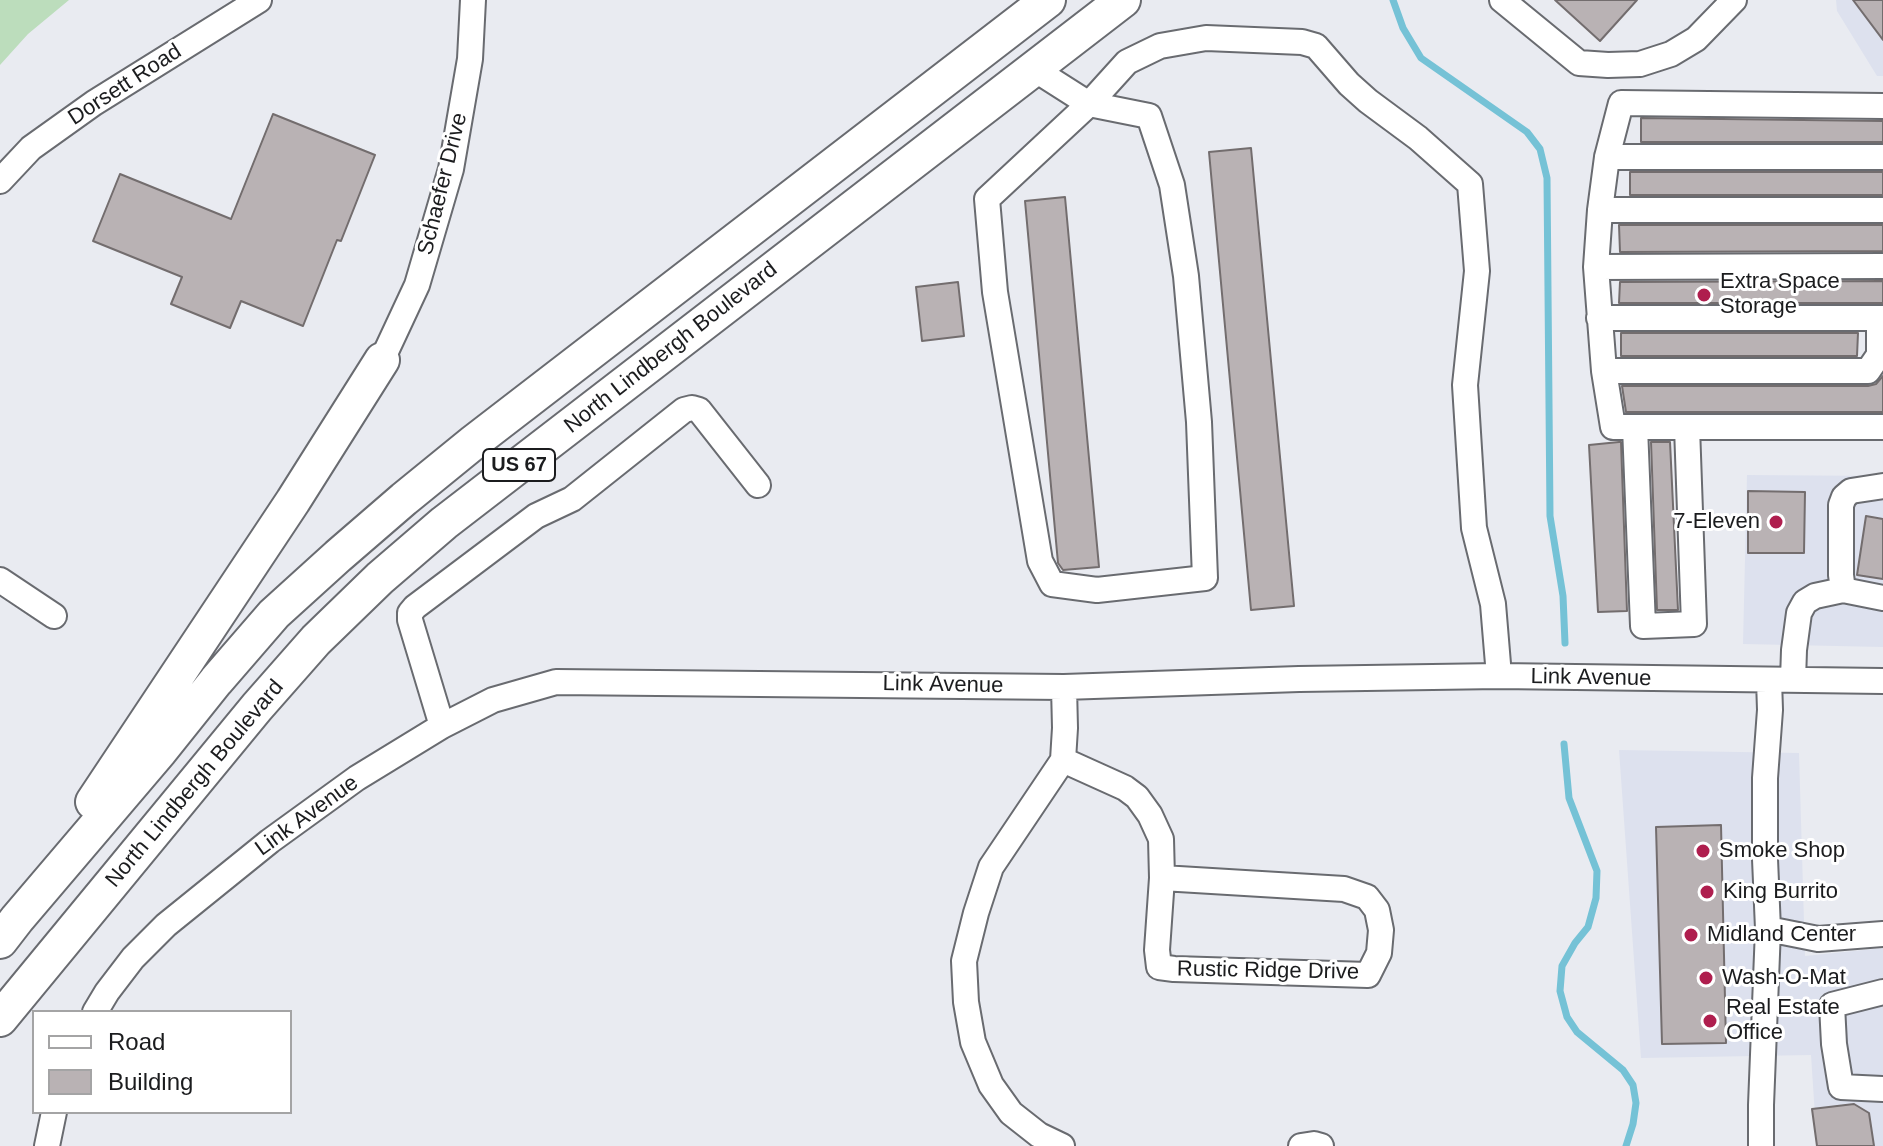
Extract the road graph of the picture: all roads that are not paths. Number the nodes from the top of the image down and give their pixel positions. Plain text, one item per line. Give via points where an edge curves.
1 (259, 0) edge
2 (473, 0) edge
3 (1048, 0) edge
4 (1123, 0) edge
5 (1502, 0) edge
6 (1734, 0) edge
7 (1034, 69) junction
8 (1089, 104) junction
9 (1883, 106) edge
10 (1607, 157) junction
11 (1883, 157) edge
12 (0, 181) edge
13 (1600, 210) junction
14 (1883, 210) edge
15 (1883, 266) edge
16 (1596, 267) junction
17 (1599, 318) junction
18 (1881, 318) edge
19 (1881, 355) edge
20 (382, 360) joint
21 (1604, 371) junction
22 (1635, 427) junction
23 (1687, 427) junction
24 (1883, 427) edge
25 (758, 485) dead end
26 (1883, 486) edge
27 (0, 580) edge
28 (1843, 590) junction
29 (1883, 598) edge
30 (54, 616) dead end
31 (1499, 676) junction
32 (1769, 680) junction
33 (1793, 680) junction
34 (1883, 681) edge
35 (1064, 687) junction
36 (442, 726) junction
37 (1063, 760) junction
38 (1162, 878) junction
39 (1768, 929) junction
40 (8, 930) edge
41 (1883, 934) edge
42 (1883, 992) edge
43 (101, 1002) edge
44 (0, 1019) edge
45 (1883, 1089) edge
46 (54, 1114) edge
47 (47, 1146) edge
48 (1062, 1146) edge
49 (1301, 1146) edge
50 (1321, 1146) edge
51 (1761, 1146) edge

1 - 12 street, Dorsett Road via 94,103 31,148
2 - 20 street, Schaefer Drive via 470,59 451,169 417,285
3 - 40 highway, North Lindbergh Boulevard / US 67 via 474,442 338,556 274,614
4 - 7 highway, North Lindbergh Boulevard / US 67
5 - 6 street via 1579,63 1608,65 1640,64 1671,54 1696,39
7 - 8 street
7 - 44 highway, North Lindbergh Boulevard / US 67 via 444,523 380,578 257,707
8 - 8 street via 1149,116 1172,185 1199,422 1205,578 1097,590 1052,584 1040,561 995,292 987,199
8 - 31 street via 1127,62 1160,46 1206,38 1302,42 1316,46 1349,84 1470,184 1477,271 1465,385 1474,528 1493,604
9 - 10 street via 1621,103
10 - 11 street
10 - 13 street
13 - 14 street
13 - 16 street
15 - 16 street
16 - 17 street
17 - 18 street
17 - 21 street
18 - 19 street
19 - 21 street via 1868,371
20 - 40 highway
21 - 22 street via 1613,427
22 - 23 street
22 - 23 street via 1643,626 1694,624
23 - 24 street
25 - 36 street via 699,410 684,410 572,499 536,516 415,607 410,620
26 - 28 street via 1844,497
27 - 30 street
28 - 29 street
28 - 33 street via 1805,602 1799,613
31 - 32 street, Link Avenue
31 - 35 street, Link Avenue
32 - 33 street, Link Avenue
32 - 39 street
33 - 34 street, Link Avenue
35 - 36 street, Link Avenue via 556,682 493,700
35 - 37 street
36 - 43 street, Link Avenue via 357,778 200,896 133,958
37 - 38 street, Rustic Ridge Drive via 1137,797 1161,839
37 - 48 street via 991,867 964,961 973,1042 991,1085 1011,1113
38 - 38 street, Rustic Ridge Drive via 1344,889 1367,897 1377,910 1379,953 1368,975 1159,967
39 - 41 street via 1818,939
39 - 51 street
42 - 45 street via 1832,1005 1841,1087
46 - 47 street
49 - 50 street

